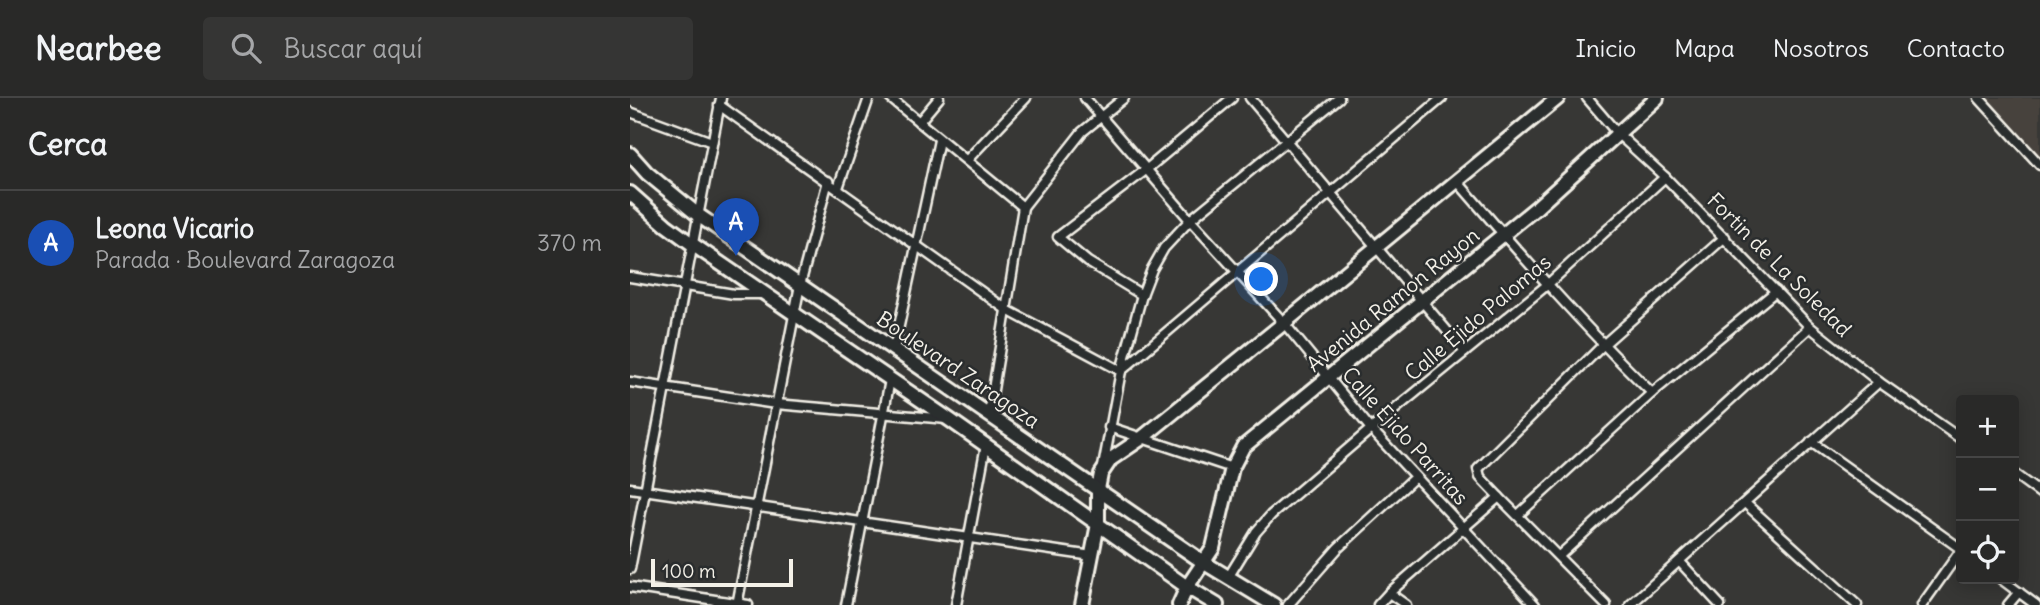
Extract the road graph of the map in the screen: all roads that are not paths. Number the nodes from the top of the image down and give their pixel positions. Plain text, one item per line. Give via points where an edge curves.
1 (869, 98) edge
2 (890, 98) edge
3 (939, 98) edge
4 (1026, 98) edge
5 (1085, 98) edge
6 (1124, 98) edge
7 (1232, 98) edge
8 (1250, 98) edge
9 (1339, 98) edge
10 (1442, 98) edge
11 (1558, 98) edge
12 (1587, 98) edge
13 (1657, 98) edge
14 (1979, 98) edge
15 (720, 101) edge
16 (630, 112) edge
17 (1103, 116) junction
18 (919, 122) junction
19 (1617, 133) junction
20 (939, 140) junction
21 (712, 142) junction
22 (1286, 142) junction
23 (630, 154) edge
24 (967, 160) junction
25 (2040, 165) edge
26 (1147, 169) junction
27 (1665, 177) junction
28 (828, 181) junction
29 (1457, 181) junction
30 (838, 188) junction
31 (630, 193) edge
32 (1332, 194) junction
33 (1023, 207) junction
34 (698, 215) junction
35 (1190, 220) junction
36 (1504, 235) junction
37 (1725, 237) junction
38 (692, 244) junction
39 (916, 244) junction
40 (1376, 249) junction
41 (1238, 271) junction
42 (630, 277) edge
43 (800, 285) junction
44 (1547, 285) junction
45 (684, 286) junction
46 (1776, 291) junction
47 (763, 294) junction
48 (1142, 295) junction
49 (1422, 302) junction
50 (1007, 310) junction
51 (794, 315) junction
52 (1284, 323) junction
53 (1810, 327) junction
54 (1603, 345) junction
55 (894, 349) junction
56 (1465, 352) junction
57 (1121, 371) junction
58 (1329, 377) junction
59 (890, 380) junction
60 (630, 382) edge
61 (1879, 382) junction
62 (665, 389) junction
63 (1652, 393) junction
64 (776, 404) junction
65 (883, 414) junction
66 (989, 414) junction
67 (950, 420) junction
68 (1109, 427) junction
69 (1371, 429) junction
70 (1956, 436) edge
71 (1142, 438) junction
72 (1811, 442) junction
73 (986, 445) junction
74 (1232, 468) junction
75 (1101, 474) junction
76 (1415, 477) junction
77 (2019, 479) edge
78 (630, 488) edge
79 (1098, 489) junction
80 (644, 490) junction
81 (2040, 494) edge
82 (1499, 497) junction
83 (1746, 503) junction
84 (756, 506) junction
85 (1518, 515) junction
86 (863, 520) junction
87 (1098, 524) junction
88 (1463, 527) junction
89 (969, 538) junction
90 (1956, 545) edge
91 (1092, 556) junction
92 (1559, 556) junction
93 (1956, 556) edge
94 (1203, 562) junction
95 (1680, 562) junction
96 (630, 569) edge
97 (1228, 576) junction
98 (2008, 584) edge
99 (630, 587) edge
100 (1187, 587) junction
101 (2019, 592) junction
102 (1389, 593) junction
103 (737, 604) edge
104 (748, 605) edge
105 (846, 605) edge
106 (956, 605) edge
107 (1082, 605) edge
108 (1179, 605) edge
109 (1217, 605) edge
110 (1274, 605) edge
111 (1288, 605) edge
112 (1378, 605) edge
113 (1406, 605) edge
114 (1535, 605) edge
115 (1606, 605) edge
116 (1630, 605) edge
117 (1720, 605) edge
118 (1857, 605) edge
119 (1922, 605) edge
120 (2008, 605) edge
121 (2036, 605) edge

1 - 30 street
2 - 18 street
3 - 18 street
4 - 24 street
5 - 17 street, Calle Ejido Parritas
6 - 17 street
7 - 26 street
8 - 22 street
9 - 22 street
10 - 32 street
11 - 29 main road
12 - 19 street, Fortin de La Soledad
13 - 19 main road, Avenida Ramon Rayon
14 - 25 street
15 - 21 street
15 - 28 street
16 - 21 street
17 - 26 street, Calle Ejido Parritas
17 - 33 street via 1082,132
18 - 20 street
19 - 27 street, Fortin de La Soledad
19 - 36 main road, Avenida Ramon Rayon
20 - 24 street
20 - 39 street
21 - 34 street
22 - 32 street
22 - 35 street
23 - 34 main road, Boulevard Zaragoza
24 - 33 street
26 - 35 street, Calle Ejido Parritas
26 - 48 street via 1058,237 1088,262
27 - 37 street, Fortin de La Soledad
27 - 44 street, Calle Ejido Palomas
28 - 30 street
28 - 43 street
29 - 36 street
29 - 40 main road
30 - 39 street
31 - 38 main road
32 - 40 street
32 - 41 street
33 - 50 street
34 - 38 street
34 - 43 main road, Boulevard Zaragoza
35 - 41 street, Calle Ejido Parritas
35 - 48 street via 1164,248
36 - 44 street
36 - 49 main road, Avenida Ramon Rayon
37 - 46 street, Fortin de La Soledad
37 - 54 street
38 - 45 street
38 - 47 main road
39 - 50 street
39 - 55 street
40 - 49 street
40 - 52 main road
41 - 52 street, Calle Ejido Parritas
41 - 57 street
42 - 45 street
43 - 51 street
43 - 55 main road, Boulevard Zaragoza
44 - 54 street
44 - 56 street, Calle Ejido Palomas
45 - 47 street
45 - 62 street
46 - 53 street, Fortin de La Soledad
46 - 63 street
47 - 51 main road
48 - 57 street
49 - 56 street
49 - 58 main road, Avenida Ramon Rayon
50 - 57 street
50 - 66 street
51 - 59 main road
51 - 64 street
52 - 58 street, Calle Ejido Parritas
52 - 71 main road
53 - 61 street, Fortin de La Soledad
53 - 92 street
54 - 63 street
54 - 82 street via 1480,467 1480,477
55 - 66 main road, Boulevard Zaragoza
56 - 69 street, Calle Ejido Palomas
57 - 68 street
58 - 69 street, Calle Ejido Parritas
58 - 74 main road, Avenida Ramon Rayon via 1243,447
59 - 65 street
59 - 67 main road
60 - 62 street
61 - 70 street, Fortin de La Soledad
61 - 72 street
62 - 64 street
62 - 80 street
63 - 85 street
64 - 65 street
64 - 84 street
65 - 67 street
65 - 86 street
66 - 79 main road, Boulevard Zaragoza
67 - 73 main road
68 - 71 street
68 - 75 street
69 - 76 street, Calle Ejido Parritas
69 - 97 street, Calle Ejido Palomas via 1263,523
71 - 74 street
71 - 75 main road via 1111,459
72 - 83 street
72 - 90 street
73 - 87 main road
73 - 89 street
74 - 94 main road, Avenida Ramon Rayon via 1217,540
75 - 79 main road
76 - 88 street, Calle Ejido Parritas
76 - 111 street via 1338,548
77 - 81 street
78 - 80 street
79 - 87 main road
79 - 94 main road, Boulevard Zaragoza
80 - 84 street
80 - 96 street
82 - 85 street
82 - 88 street
83 - 95 street
83 - 118 street
84 - 86 street
84 - 103 street
85 - 92 street
86 - 89 street
86 - 105 street
87 - 91 main road
87 - 100 main road
88 - 102 street
88 - 114 street, Calle Ejido Parritas
89 - 91 street
89 - 106 street
91 - 107 main road
92 - 115 street
93 - 119 street
94 - 97 main road, Boulevard Zaragoza
94 - 100 main road, Avenida Ramon Rayon
95 - 116 street
95 - 117 street
97 - 110 main road, Boulevard Zaragoza
98 - 101 street
99 - 103 street
100 - 108 main road, Avenida Ramon Rayon
100 - 109 main road
101 - 120 street
101 - 121 street
102 - 112 street
102 - 113 street
103 - 104 street

